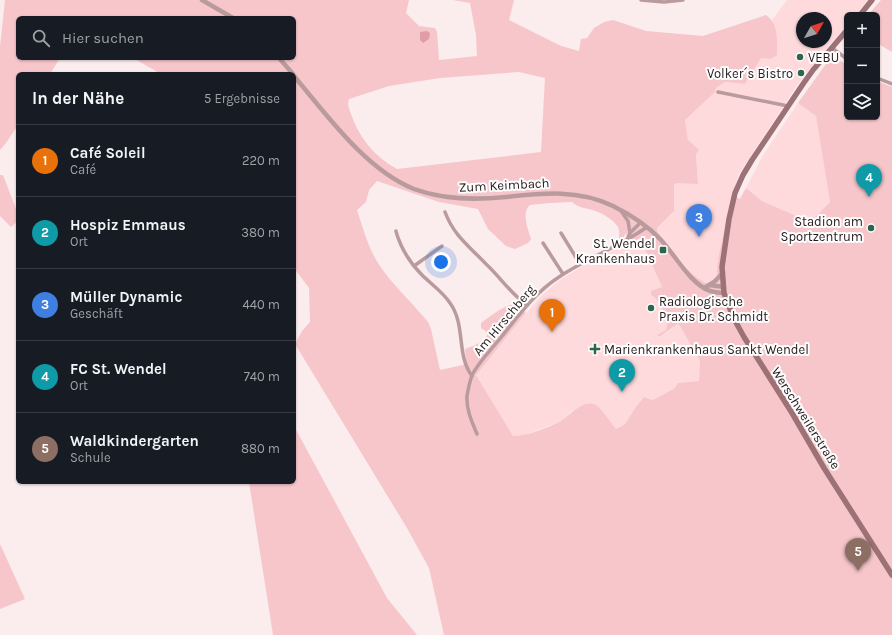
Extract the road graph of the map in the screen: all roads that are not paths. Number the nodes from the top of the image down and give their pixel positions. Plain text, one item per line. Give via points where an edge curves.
1 (202, 0) edge
2 (641, 0) edge
3 (683, 0) edge
4 (872, 0) edge
5 (862, 12) edge
6 (230, 16) edge
7 (844, 34) edge
8 (832, 48) junction
9 (844, 57) edge
10 (281, 60) edge
11 (291, 72) edge
12 (296, 78) edge
13 (880, 79) edge
14 (892, 84) edge
15 (718, 92) dead end
16 (788, 106) junction
17 (621, 210) junction
18 (445, 212) dead end
19 (640, 223) junction
20 (646, 227) junction
21 (396, 231) dead end
22 (560, 233) dead end
23 (630, 233) junction
24 (628, 240) junction
25 (543, 243) dead end
26 (442, 246) dead end
27 (580, 264) junction
28 (414, 266) junction
29 (722, 273) junction
30 (563, 274) junction
31 (709, 285) junction
32 (724, 287) junction
33 (704, 288) junction
34 (724, 293) junction
35 (528, 305) junction
36 (472, 376) junction
37 (477, 434) dead end
38 (892, 575) edge

1 - 6 street
2 - 3 street
4 - 5 main road
7 - 8 main road, Werschweilerstraße
8 - 9 street
8 - 16 main road, Werschweilerstraße
10 - 11 street, Zum Keimbach
12 - 17 street, Zum Keimbach via 375,165 413,188 457,199 545,193 583,195
13 - 14 street
15 - 16 street
16 - 29 main road, Werschweilerstraße via 743,175 726,236
17 - 19 street, Zum Keimbach
17 - 23 street via 628,221
18 - 35 street via 452,228 462,241 471,247 510,291
19 - 20 street, Zum Keimbach
19 - 23 street
20 - 24 street, Am Hirschberg
20 - 33 street, Zum Keimbach via 659,237 696,282
21 - 28 street via 404,251
22 - 27 street
23 - 24 street
24 - 27 street, Am Hirschberg
25 - 30 street
26 - 28 street
27 - 30 street, Am Hirschberg
28 - 36 street via 446,298 455,312 459,321 464,364
29 - 31 street
29 - 32 main road, Werschweilerstraße
30 - 35 street, Am Hirschberg
31 - 32 street
31 - 33 street
32 - 34 main road, Werschweilerstraße
33 - 34 street, Zum Keimbach
34 - 38 main road, Werschweilerstraße via 744,337
35 - 36 street, Am Hirschberg
36 - 37 street, Am Hirschberg via 467,396 469,414

